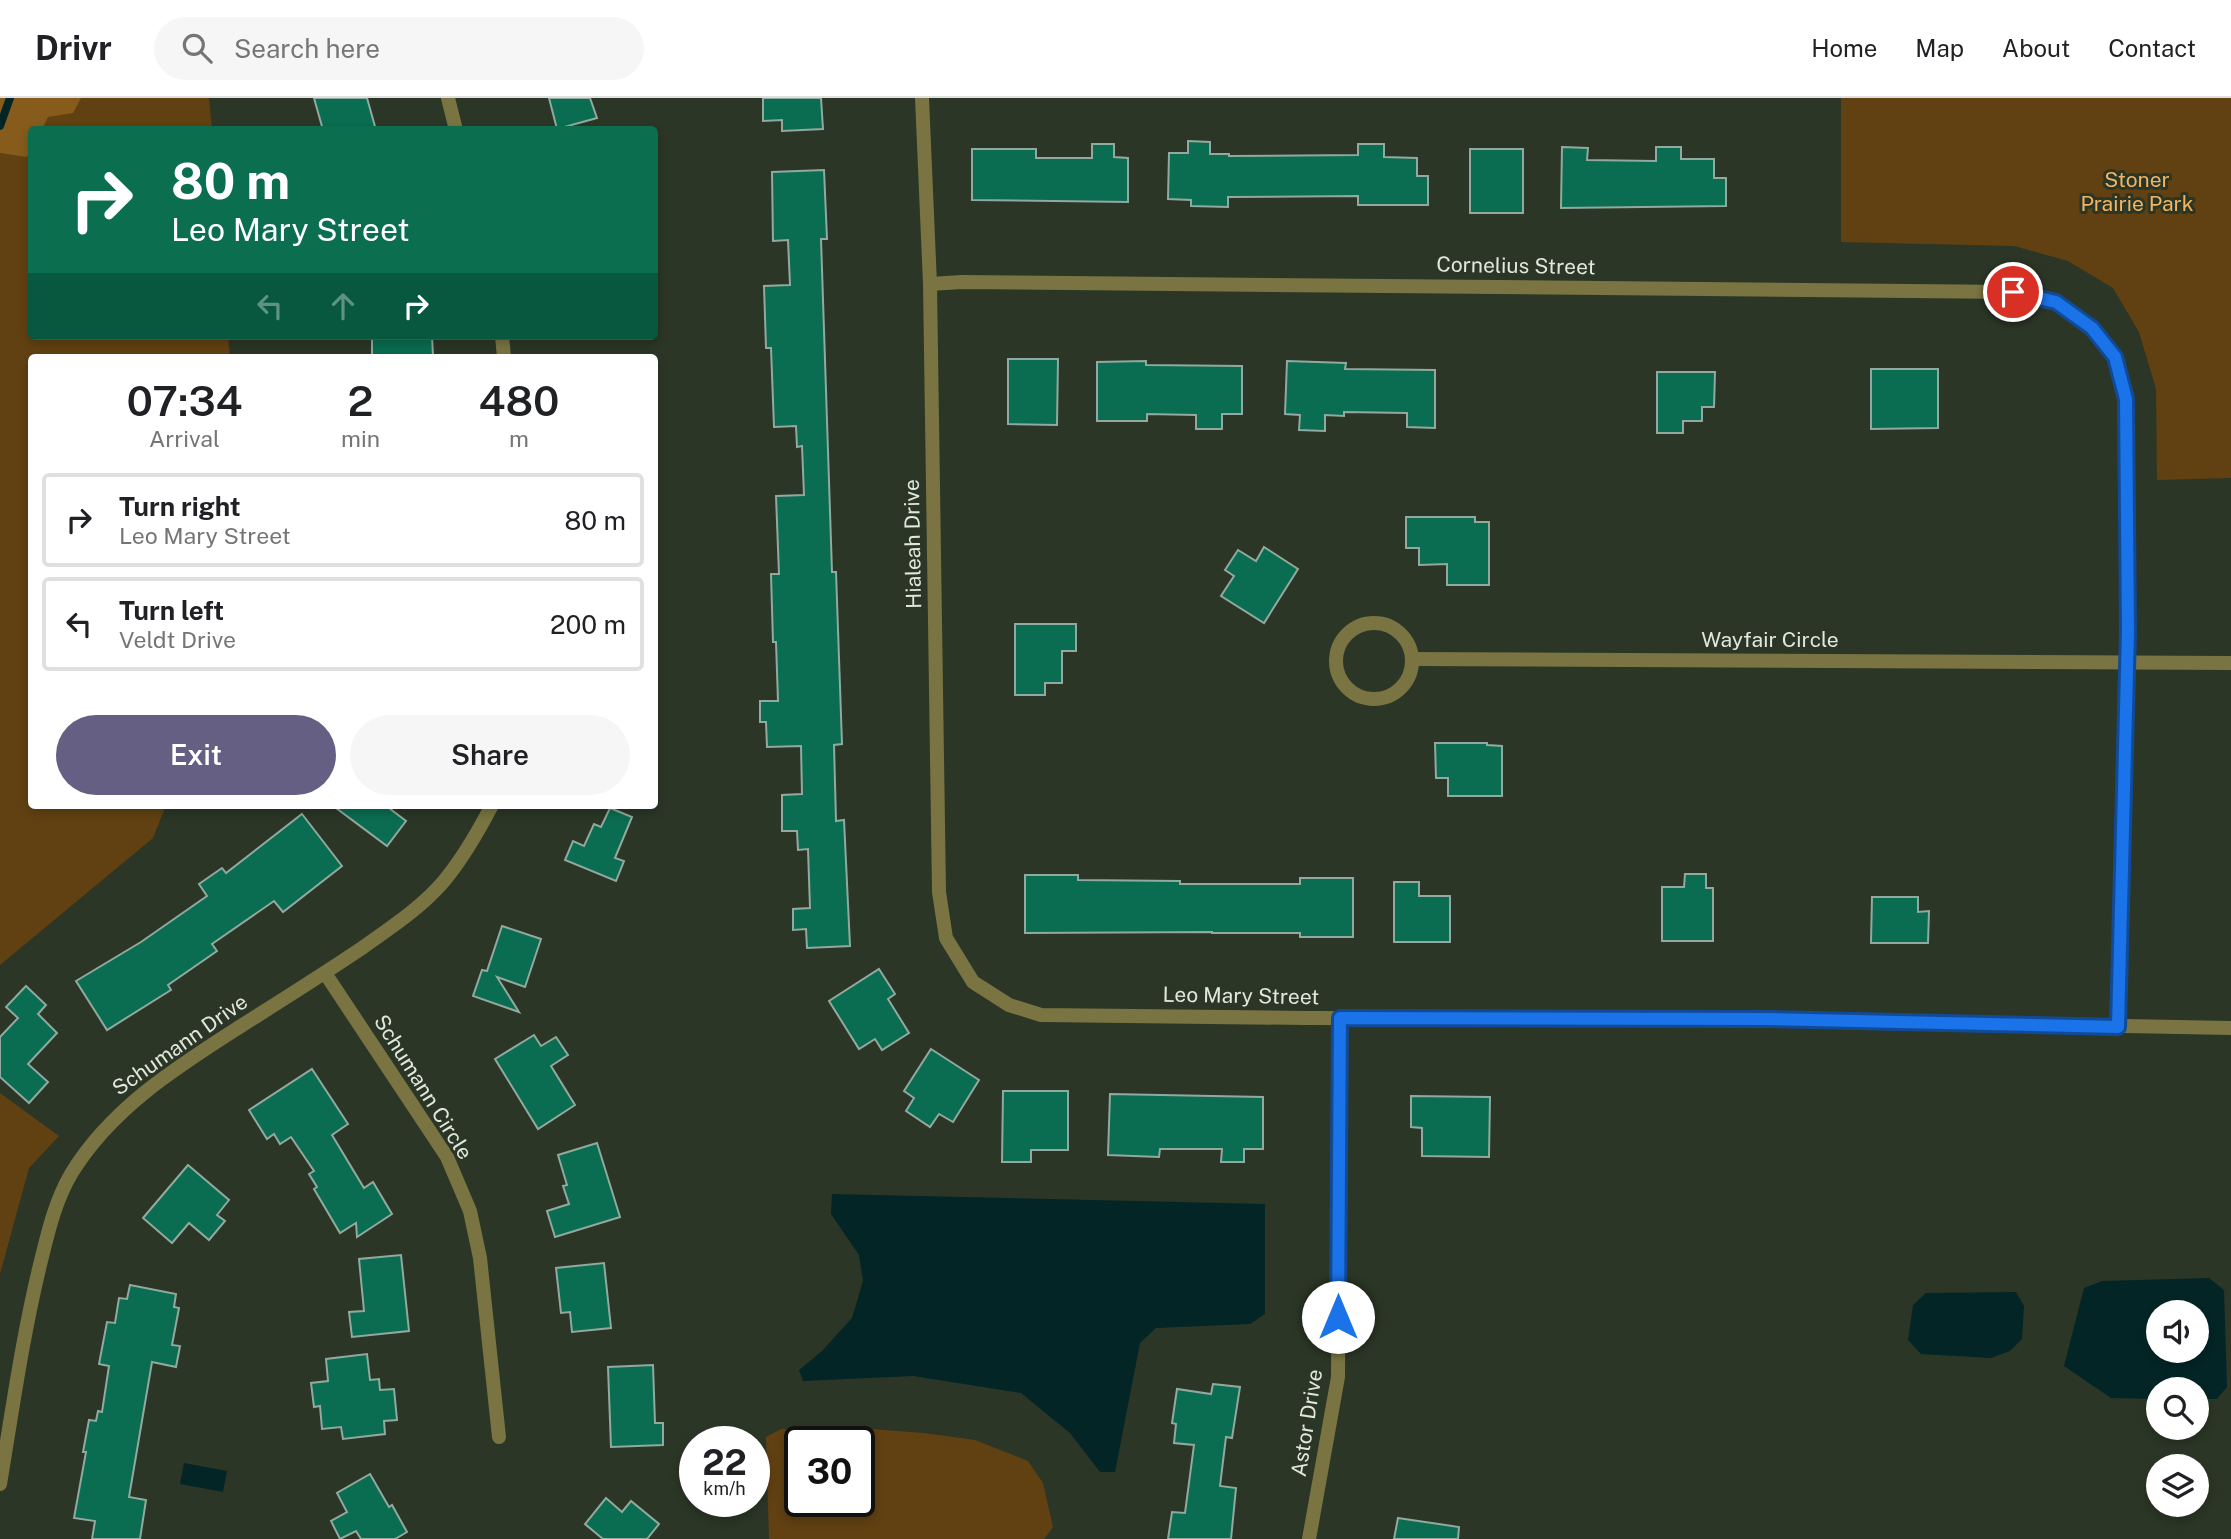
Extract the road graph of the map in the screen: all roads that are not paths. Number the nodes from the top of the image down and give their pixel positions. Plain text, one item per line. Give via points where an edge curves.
1 (448, 98) edge
2 (922, 98) edge
3 (455, 126) edge
4 (930, 284) junction
5 (1412, 659) junction
6 (2127, 663) junction
7 (2231, 663) edge
8 (490, 809) edge
9 (325, 973) junction
10 (973, 982) joint
11 (1340, 1018) junction
12 (2118, 1027) junction
13 (2231, 1028) edge
14 (499, 1437) dead end
15 (0, 1484) edge
16 (1309, 1539) edge

1 - 3 street
2 - 4 street, Hialeah Drive
4 - 6 street, Cornelius Street via 2013,292 2056,302 2092,328 2115,357 2126,399
4 - 10 street, Hialeah Drive via 939,892 946,938
5 - 5 street via 1410,647 1393,627 1369,622 1346,633 1339,643 1335,667 1356,696 1379,700 1399,690 1411,671
5 - 6 street, Wayfair Circle
6 - 7 street, Wayfair Circle
6 - 12 street, Cornelius Street
8 - 9 street, Schumann Drive via 443,883 403,919
9 - 14 street, Schumann Circle via 447,1157 470,1211 480,1258
9 - 15 street, Schumann Drive via 131,1102 71,1173 59,1197 27,1318
10 - 11 street, Leo Mary Street via 1009,1005 1041,1015
11 - 12 street, Leo Mary Street via 1750,1018
11 - 16 street, Astor Drive via 1338,1377
12 - 13 street, Leo Mary Street

